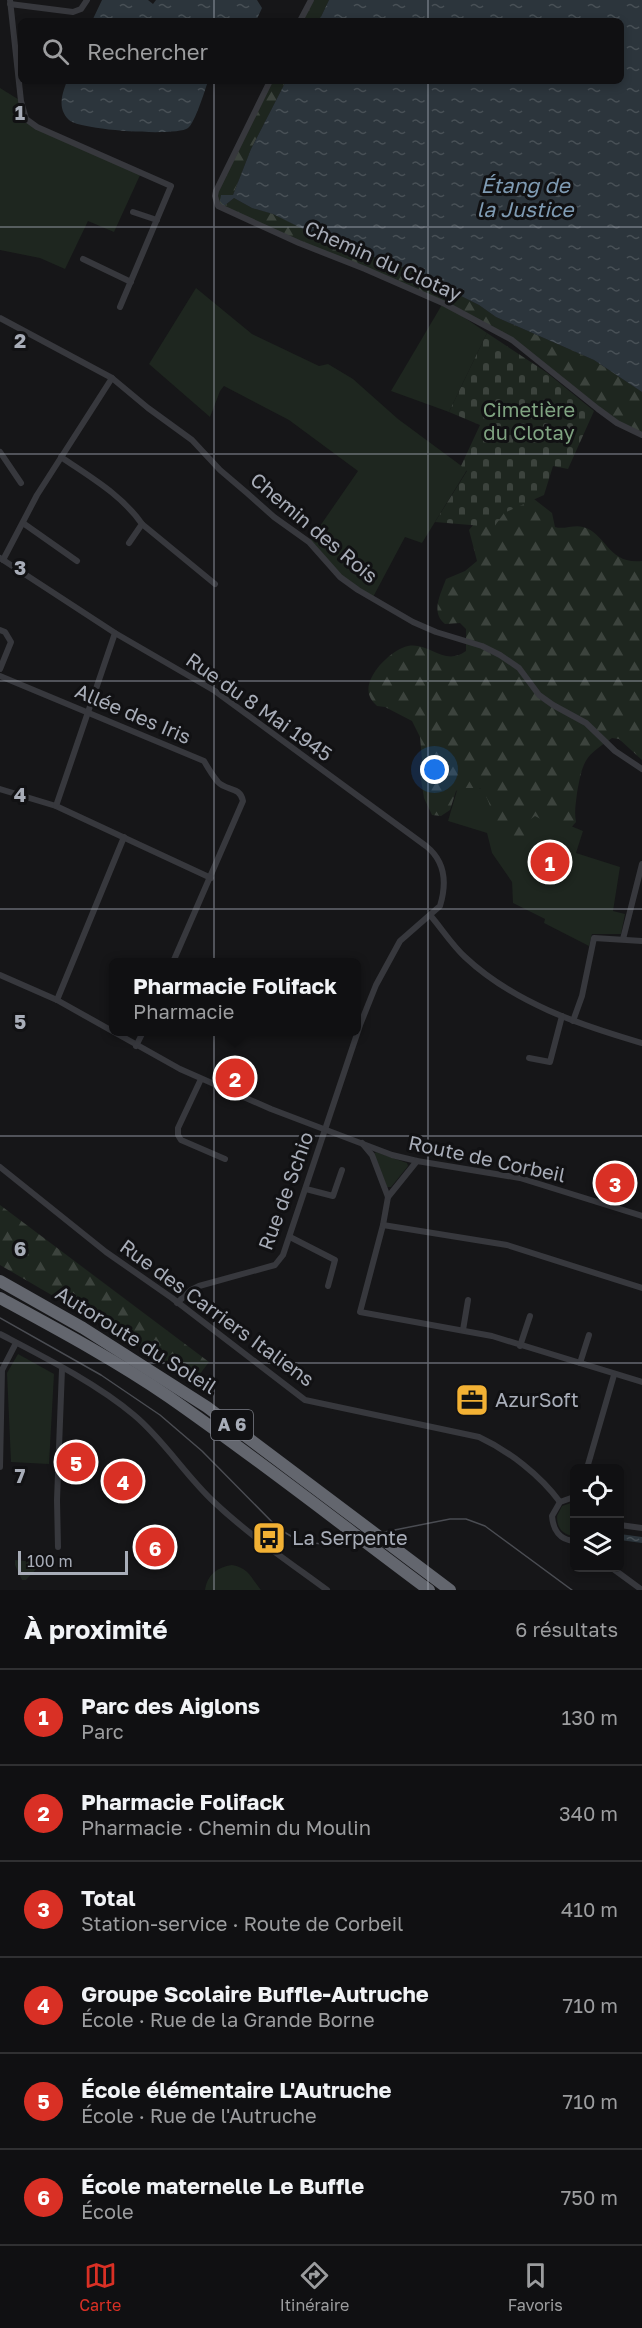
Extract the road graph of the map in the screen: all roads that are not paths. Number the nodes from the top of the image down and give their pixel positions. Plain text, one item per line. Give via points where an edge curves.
1 (87, 0) edge
2 (311, 0) edge
3 (10, 2) edge
4 (302, 18) edge
5 (18, 74) edge
6 (19, 84) edge
7 (269, 84) edge
8 (133, 212) dead end
9 (157, 220) junction
10 (83, 259) dead end
11 (130, 282) junction
12 (120, 307) dead end
13 (0, 318) edge
14 (112, 378) junction
15 (642, 435) edge
16 (0, 452) edge
17 (61, 457) junction
18 (21, 483) dead end
19 (23, 523) junction
20 (142, 524) junction
21 (129, 543) dead end
22 (2, 559) edge
23 (77, 561) dead end
24 (215, 584) dead end
25 (0, 630) edge
26 (115, 633) junction
27 (0, 669) edge
28 (0, 676) edge
29 (87, 713) junction
30 (642, 769) edge
31 (0, 789) edge
32 (56, 806) junction
33 (124, 837) junction
34 (642, 864) edge
35 (211, 878) junction
36 (430, 915) junction
37 (623, 939) junction
38 (642, 941) edge
39 (176, 958) edge
40 (0, 975) edge
41 (57, 1000) junction
42 (562, 1016) junction
43 (573, 1021) junction
44 (361, 1022) edge
45 (109, 1030) edge
46 (119, 1036) edge
47 (141, 1036) edge
48 (357, 1036) edge
49 (642, 1043) edge
50 (136, 1046) junction
51 (529, 1058) dead end
52 (201, 1079) junction
53 (327, 1129) junction
54 (362, 1143) junction
55 (225, 1159) dead end
56 (417, 1161) junction
57 (0, 1167) edge
58 (342, 1170) dead end
59 (306, 1189) junction
60 (388, 1197) junction
61 (642, 1216) edge
62 (383, 1225) junction
63 (290, 1237) junction
64 (0, 1281) edge
65 (328, 1286) dead end
66 (642, 1288) edge
67 (0, 1298) edge
68 (468, 1300) dead end
69 (177, 1303) junction
70 (530, 1316) dead end
71 (463, 1330) junction
72 (0, 1334) edge
73 (590, 1335) dead end
74 (16, 1343) junction
75 (520, 1346) junction
76 (580, 1364) junction
77 (62, 1369) junction
78 (615, 1375) junction
79 (642, 1381) edge
80 (588, 1464) edge
81 (0, 1467) edge
82 (570, 1498) edge
83 (560, 1502) junction
84 (624, 1526) edge
85 (642, 1528) edge
86 (570, 1540) edge
87 (58, 1547) dead end
88 (617, 1572) edge
89 (327, 1590) edge
90 (429, 1590) edge
91 (450, 1590) edge
92 (642, 1590) edge

1 - 3 street via 73,12
2 - 4 street
3 - 5 street
6 - 9 street via 26,119 37,127 171,186
7 - 15 street, Chemin du Clotay via 216,191 218,206 445,304 512,340 617,423
8 - 9 street
9 - 11 street
10 - 11 street
11 - 12 street
13 - 14 street, Chemin des Rois
14 - 17 street
14 - 30 street, Chemin des Rois via 192,440 220,470 309,542 340,577 413,622 482,646 519,668 539,695 586,723 615,751
16 - 18 street
17 - 19 street
17 - 20 street via 126,503
19 - 22 street
19 - 23 street
20 - 21 street
20 - 24 street
22 - 26 street, Rue du 8 Mai 1945
25 - 27 street via 11,642
26 - 29 street
26 - 36 street, Rue du 8 Mai 1945 via 215,691 433,851 442,864 444,881 441,906
28 - 29 street, Allée des Iris
29 - 32 street
29 - 35 street, Allée des Iris via 204,761 219,784 239,791 243,801
31 - 32 street
32 - 33 street
33 - 35 street
33 - 41 street
34 - 37 street
35 - 39 street
36 - 42 street via 476,967 510,990
36 - 44 street, Rue de Schio via 400,941
37 - 38 street
37 - 43 street via 594,938
40 - 41 street, Route de Corbeil
41 - 45 street, Route de Corbeil
42 - 43 street
42 - 51 street via 550,1062
43 - 49 street
46 - 50 street, Route de Corbeil
47 - 50 street
48 - 53 street, Rue de Schio
50 - 52 street, Route de Corbeil
52 - 53 street, Route de Corbeil
52 - 55 street via 178,1137
53 - 54 street, Route de Corbeil
53 - 59 street, Rue de Schio
54 - 56 street, Route de Corbeil
54 - 60 street via 372,1155
56 - 60 street
56 - 61 street, Route de Corbeil via 520,1178
57 - 69 street, Rue des Carriers Italiens
58 - 59 street via 333,1196
59 - 63 street, Rue de Schio
60 - 62 street
62 - 66 street via 507,1245
62 - 71 street via 360,1312
63 - 65 street via 335,1260
63 - 69 street, Rue de Schio via 275,1265 199,1286
64 - 91 highway, Autoroute du Soleil / A 6 via 83,1328 207,1407
67 - 90 highway, Autoroute du Soleil / A 6 via 167,1396 267,1466
68 - 71 street
69 - 83 street, Rue des Carriers Italiens via 305,1400 479,1437 518,1461
70 - 75 street
71 - 75 street
72 - 74 street
73 - 76 street
74 - 77 street
74 - 81 street via 2,1370
75 - 76 street
76 - 78 street
77 - 87 street
77 - 89 street via 132,1413 215,1503
78 - 79 street
78 - 80 street
82 - 83 street
83 - 86 street via 552,1524 561,1537
84 - 85 street
88 - 92 street

